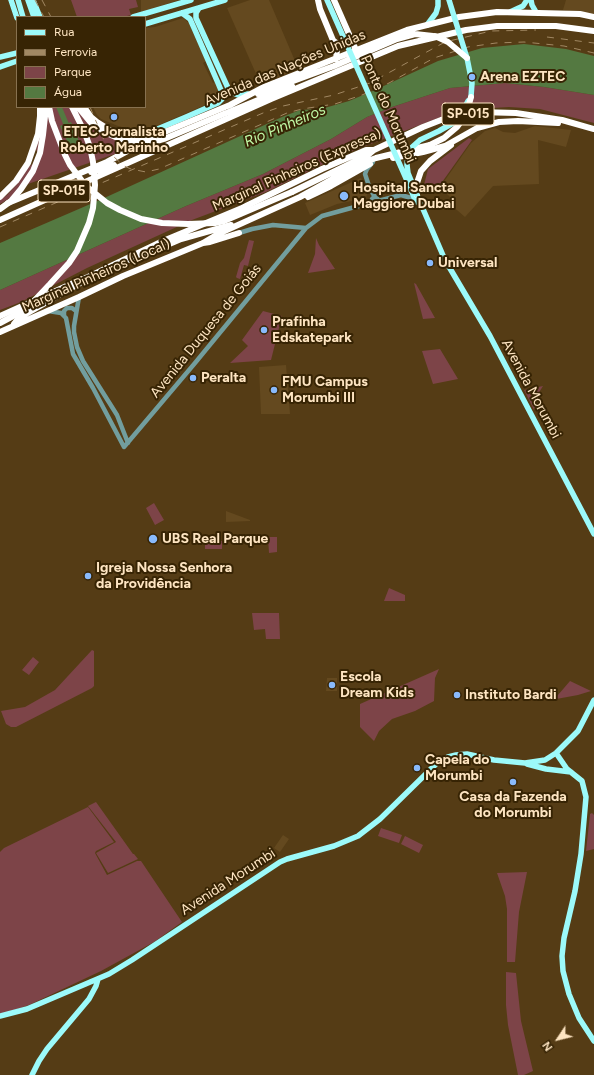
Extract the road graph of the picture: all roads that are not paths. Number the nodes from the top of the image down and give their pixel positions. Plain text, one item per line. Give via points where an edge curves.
1 (11, 0) edge
2 (18, 0) edge
3 (28, 0) edge
4 (33, 0) edge
5 (191, 0) edge
6 (225, 0) edge
7 (318, 0) edge
8 (327, 0) edge
9 (334, 0) edge
10 (438, 0) edge
11 (449, 0) edge
12 (527, 0) edge
13 (531, 0) edge
14 (199, 8) junction
15 (510, 12) junction
16 (536, 12) junction
17 (182, 13) junction
18 (16, 16) edge
19 (23, 16) edge
20 (34, 16) edge
21 (40, 16) edge
22 (137, 16) edge
23 (594, 16) edge
24 (196, 17) junction
25 (190, 19) junction
26 (146, 24) edge
27 (427, 25) junction
28 (594, 27) edge
29 (574, 28) junction
30 (594, 31) edge
31 (334, 41) junction
32 (352, 42) junction
33 (356, 50) junction
34 (16, 53) edge
35 (0, 58) edge
36 (336, 58) junction
37 (467, 58) junction
38 (16, 62) edge
39 (0, 67) edge
40 (311, 82) junction
41 (231, 92) junction
42 (250, 94) junction
43 (223, 97) junction
44 (471, 97) junction
45 (40, 108) edge
46 (48, 108) edge
47 (48, 108) edge
48 (72, 108) edge
49 (79, 108) edge
50 (85, 108) edge
51 (228, 110) junction
52 (569, 122) junction
53 (594, 129) edge
54 (116, 134) junction
55 (154, 136) junction
56 (458, 139) junction
57 (374, 150) junction
58 (373, 162) junction
59 (128, 163) junction
60 (58, 182) junction
61 (408, 183) junction
62 (401, 195) junction
63 (0, 197) edge
64 (300, 197) junction
65 (417, 198) junction
66 (375, 199) junction
67 (0, 208) edge
68 (0, 220) edge
69 (237, 225) junction
70 (306, 228) junction
71 (239, 233) joint
72 (203, 243) junction
73 (117, 263) junction
74 (88, 277) junction
75 (79, 297) junction
76 (48, 311) junction
77 (76, 311) junction
78 (64, 315) junction
79 (0, 316) edge
80 (0, 323) edge
81 (13, 326) junction
82 (0, 332) edge
83 (515, 383) junction
84 (523, 383) dead end
85 (516, 399) dead end
86 (524, 399) junction
87 (117, 415) junction
88 (108, 420) junction
89 (128, 443) junction
90 (594, 534) edge
91 (594, 700) edge
92 (556, 753) junction
93 (544, 760) junction
94 (525, 763) junction
95 (563, 768) junction
96 (546, 769) junction
97 (98, 979) junction
98 (89, 983) junction
99 (96, 986) junction
100 (0, 1016) edge
101 (594, 1041) edge
102 (32, 1075) edge

1 - 18 main road
2 - 19 main road
3 - 20 main road
4 - 21 main road
5 - 22 main road
6 - 14 main road
7 - 31 highway
8 - 61 main road, Ponte do Morumbi, bridge
9 - 32 highway
10 - 27 main road via 436,13
11 - 37 main road, bridge
12 - 15 main road via 523,6
13 - 16 main road
14 - 17 main road
14 - 24 main road
15 - 16 highway, Avenida das Nações Unidas
15 - 27 highway, Avenida das Nações Unidas via 474,15
16 - 23 highway, Avenida das Nações Unidas
17 - 25 main road
17 - 26 main road
24 - 25 main road
24 - 41 main road
25 - 43 main road
27 - 33 highway, Avenida das Nações Unidas
28 - 29 highway
29 - 30 highway, SP-015
29 - 40 highway, SP-015 via 524,25 480,27 386,51
31 - 32 highway via 344,46
31 - 36 highway
32 - 33 highway
33 - 36 highway, Avenida das Nações Unidas
34 - 35 main road
36 - 42 highway, Avenida das Nações Unidas
37 - 44 main road via 472,83
37 - 51 highway, bridge via 444,40 435,36 415,34 290,82
38 - 39 main road
40 - 51 highway via 282,89
40 - 59 highway, SP-015
41 - 42 main road via 238,95
41 - 43 main road
42 - 51 highway, Avenida das Nações Unidas
43 - 54 main road via 218,103 148,133 136,136
44 - 64 highway, bridge via 466,114 457,127 444,138 430,145 368,160
44 - 65 main road, bridge via 452,123 420,140 410,149 408,173
45 - 63 highway via 39,126 32,156 16,181
46 - 57 highway, bridge via 65,155 86,186 106,203 120,210 141,219 162,223 224,221 292,192
47 - 67 highway, bridge via 41,147 33,171 11,201
48 - 80 highway, bridge via 90,147 93,162 95,185 89,223 69,263 32,303
49 - 51 highway, bridge via 100,130 120,139 138,142 164,139
50 - 54 highway via 97,122
51 - 55 highway, Avenida das Nações Unidas
52 - 53 highway, Marginal Pinheiros (Expressa) / SP-015
52 - 56 highway via 499,122 477,128
52 - 57 highway, Marginal Pinheiros (Expressa) / SP-015 via 516,112 478,112 441,120
54 - 55 highway via 135,139
55 - 60 highway, Avenida das Nações Unidas via 107,162
56 - 58 highway via 436,149
56 - 65 highway via 421,171 417,183
57 - 73 highway, Marginal Pinheiros (Expressa) / SP-015 via 366,150 322,169 242,208
58 - 64 highway via 331,186 306,197
58 - 66 street via 365,174
59 - 60 highway
59 - 68 highway, SP-015
60 - 67 highway, Avenida das Nações Unidas
61 - 62 street
61 - 65 main road, Avenida Morumbi
62 - 65 street
62 - 66 street
64 - 69 highway
65 - 83 main road, Avenida Morumbi via 444,258
66 - 70 street, Avenida Duquesa de Goiás via 364,205 322,216
69 - 72 highway
69 - 73 highway via 197,234 140,257
70 - 71 street via 273,225
70 - 89 street, Avenida Duquesa de Goiás
71 - 72 highway
72 - 75 highway, Marginal Pinheiros (Local)
73 - 74 highway, Marginal Pinheiros (Expressa) / SP-015
74 - 79 highway, Marginal Pinheiros (Expressa) / SP-015
74 - 81 highway via 82,283 19,318
75 - 76 highway, Marginal Pinheiros (Local)
75 - 77 street
76 - 78 street
76 - 81 highway, Marginal Pinheiros (Local)
77 - 78 street via 67,308
77 - 87 street via 74,332 77,347
78 - 88 street via 73,354
81 - 82 highway, Marginal Pinheiros (Local)
83 - 84 main road
83 - 86 main road, Avenida Morumbi
85 - 86 main road
86 - 90 main road, Avenida Morumbi
87 - 88 street
87 - 89 street
88 - 89 street, Avenida Duquesa de Goiás via 124,447
91 - 92 main road, Avenida Morumbi via 578,731
92 - 93 main road, Avenida Morumbi
92 - 95 main road
93 - 94 main road, Avenida Morumbi
93 - 96 main road via 542,765
94 - 96 main road
94 - 97 main road, Avenida Morumbi via 467,754 442,760 366,830 334,846 280,862 118,969
95 - 96 main road
95 - 101 main road via 582,781 586,805 578,874 563,948 563,971 573,1006
97 - 98 main road, Avenida Morumbi
97 - 99 main road
98 - 99 main road
98 - 100 main road, Avenida Morumbi via 27,1009
99 - 102 main road via 89,999 39,1061

